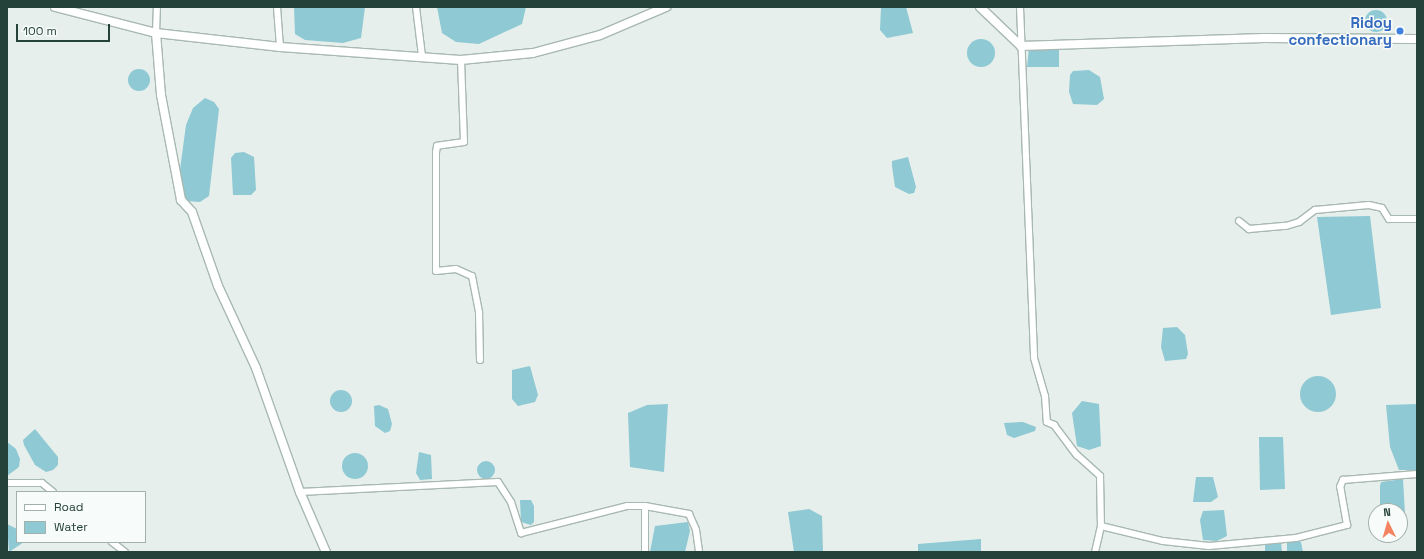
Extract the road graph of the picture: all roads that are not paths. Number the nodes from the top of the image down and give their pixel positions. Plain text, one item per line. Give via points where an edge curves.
1 (55, 7) edge
2 (157, 7) edge
3 (277, 7) edge
4 (416, 7) edge
5 (666, 7) edge
6 (980, 7) edge
7 (1020, 7) edge
8 (156, 33) junction
9 (1417, 38) edge
10 (1021, 46) junction
11 (280, 47) junction
12 (422, 56) junction
13 (461, 60) junction
14 (1417, 219) edge
15 (1239, 221) dead end
16 (480, 360) dead end
17 (1417, 474) edge
18 (7, 483) edge
19 (52, 491) edge
20 (300, 492) junction
21 (645, 506) junction
22 (1101, 526) junction
23 (113, 543) edge
24 (125, 552) edge
25 (326, 552) edge
26 (645, 552) edge
27 (699, 552) edge
28 (1095, 552) edge

1 - 8 street
2 - 8 street
3 - 11 street
4 - 12 street
5 - 13 street via 600,35 534,53
6 - 10 street
7 - 10 street
8 - 11 street
8 - 20 street via 161,95 181,200 192,212 218,286 256,368
9 - 10 street via 1264,38
10 - 22 street via 1034,358 1045,396 1047,422 1054,425 1077,455 1100,476
11 - 12 street
12 - 13 street
13 - 16 street via 464,142 437,146 436,152 436,271 456,269 472,276 478,313
14 - 15 street via 1389,219 1382,208 1369,206 1315,210 1299,222 1286,226 1249,229
17 - 22 street via 1343,480 1340,487 1347,525 1296,538 1209,546 1163,541
18 - 19 street via 42,483
20 - 21 street via 498,482 511,502 518,529 526,534 610,510
20 - 25 street
21 - 26 street
21 - 27 street via 688,514 696,530
22 - 28 street
23 - 24 street

